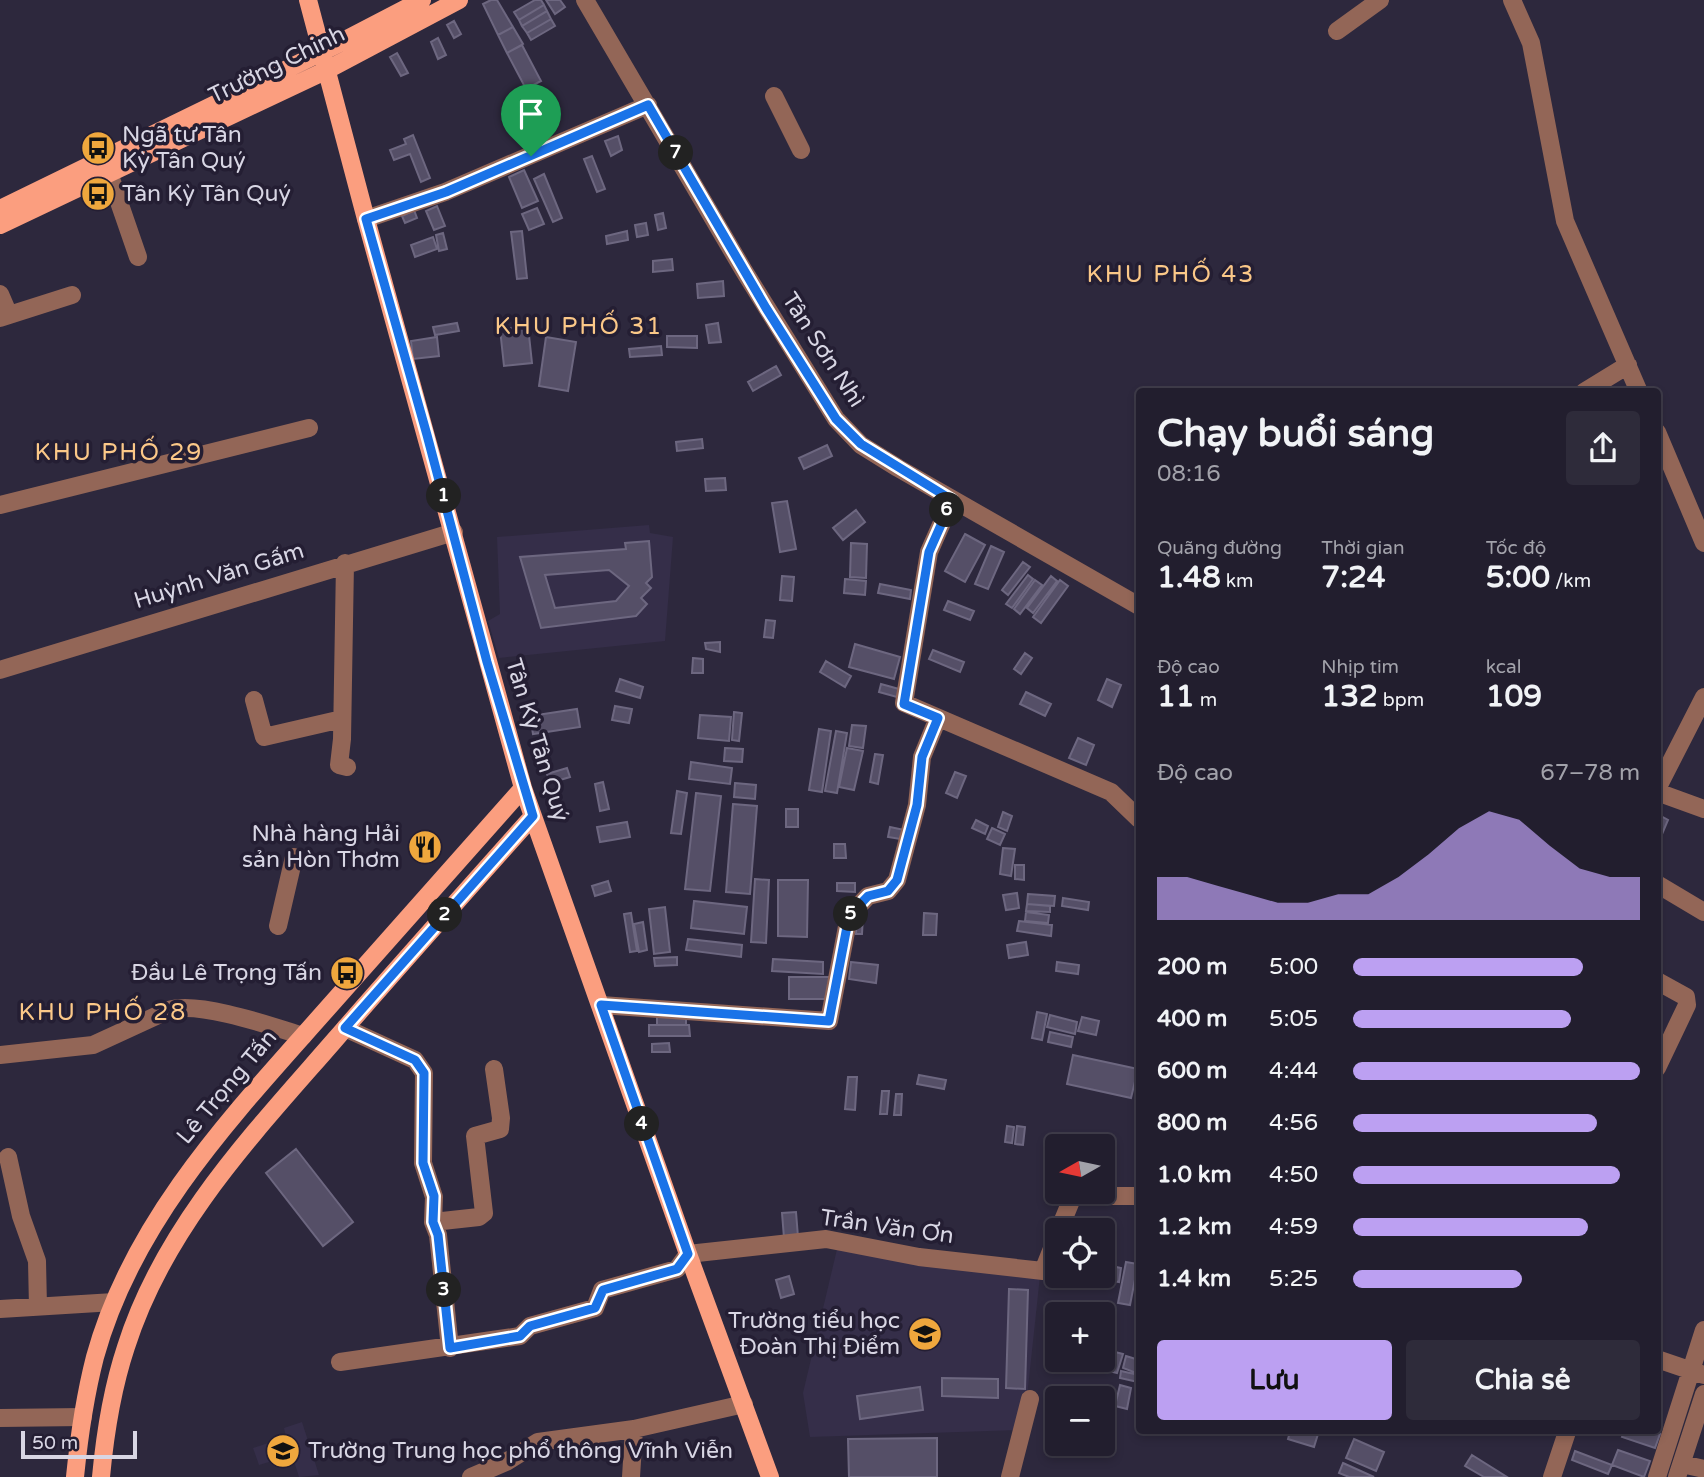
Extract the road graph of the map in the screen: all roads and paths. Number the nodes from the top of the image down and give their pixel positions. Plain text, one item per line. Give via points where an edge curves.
1 (308, 0) edge
2 (422, 0) edge
3 (459, 0) edge
4 (585, 0) edge
5 (1380, 0) edge
6 (1512, 0) edge
7 (1337, 31) dead end
8 (324, 61) junction
9 (774, 96) dead end
10 (648, 105) junction
11 (801, 150) dead end
12 (109, 173) junction
13 (0, 209) edge
14 (366, 219) junction
15 (0, 225) edge
16 (138, 257) dead end
17 (0, 294) edge
18 (72, 295) dead end
19 (4, 316) edge
20 (1628, 365) junction
21 (1591, 388) edge
22 (1637, 388) edge
23 (309, 428) dead end
24 (1661, 441) edge
25 (952, 500) junction
26 (0, 505) edge
27 (454, 531) junction
28 (1704, 543) edge
29 (345, 563) junction
30 (1136, 604) edge
31 (0, 670) edge
32 (1704, 697) edge
33 (254, 700) dead end
34 (938, 718) junction
35 (342, 719) junction
36 (347, 766) dead end
37 (1661, 783) edge
38 (523, 788) junction
39 (1661, 793) edge
40 (1704, 809) edge
41 (1136, 815) edge
42 (533, 816) junction
43 (293, 857) dead end
44 (1661, 886) edge
45 (1704, 912) edge
46 (278, 926) dead end
47 (1661, 983) edge
48 (601, 1005) junction
49 (345, 1028) junction
50 (303, 1036) junction
51 (0, 1055) edge
52 (1661, 1060) edge
53 (494, 1069) dead end
54 (8, 1157) dead end
55 (1136, 1196) edge
56 (1064, 1218) edge
57 (433, 1222) junction
58 (688, 1254) junction
59 (1045, 1266) edge
60 (114, 1302) junction
61 (38, 1307) junction
62 (0, 1309) edge
63 (1704, 1330) edge
64 (450, 1348) junction
65 (1661, 1360) edge
66 (340, 1362) dead end
67 (1697, 1373) edge
68 (1704, 1394) edge
69 (1030, 1399) dead end
70 (744, 1404) junction
71 (83, 1417) junction
72 (0, 1418) edge
73 (634, 1429) junction
74 (1566, 1434) edge
75 (1704, 1469) edge
76 (1679, 1470) edge
77 (75, 1477) edge
78 (101, 1477) edge
79 (471, 1477) edge
80 (631, 1477) edge
81 (770, 1477) edge
82 (1010, 1477) edge
83 (1552, 1477) edge
84 (1657, 1477) edge

1 - 8 main road, Tân Kỳ Tân Quý
2 - 8 main road, Trường Chinh
3 - 8 main road, Trường Chinh
4 - 10 street, Tân Sơn Nhì
5 - 7 street
6 - 20 street via 1531,43 1565,221
8 - 12 main road, Trường Chinh
8 - 13 main road, Trường Chinh
8 - 14 main road, Tân Kỳ Tân Quý
9 - 11 street
10 - 14 street via 446,192
10 - 25 street, Tân Sơn Nhì via 836,419 861,444
12 - 15 main road, Trường Chinh
12 - 16 street
14 - 27 main road, Tân Kỳ Tân Quý
17 - 19 street
18 - 19 street
20 - 21 street
20 - 22 street
23 - 26 street
24 - 28 street
25 - 30 street, Tân Sơn Nhì
25 - 34 street via 929,552 904,704
27 - 29 street, Huỳnh Văn Gấm
27 - 38 main road, Tân Kỳ Tân Quý
29 - 31 street, Huỳnh Văn Gấm
29 - 35 street
32 - 37 street
33 - 35 street via 264,737
34 - 41 street via 1111,792
34 - 48 street via 922,757 917,805 897,880 888,891 868,896 849,916 829,1021
35 - 36 street via 339,765
38 - 42 main road, Tân Kỳ Tân Quý
38 - 50 main road, Lê Trọng Tấn
39 - 40 street
42 - 48 main road, Tân Kỳ Tân Quý
42 - 49 main road
43 - 46 street
44 - 45 street
47 - 52 street via 1686,997 1688,1005
48 - 58 main road, Tân Kỳ Tân Quý
49 - 57 street via 415,1060 424,1073 423,1163 434,1196
49 - 78 main road via 218,1177 157,1272 126,1347 108,1421
50 - 51 street via 247,1019 180,1007 93,1045
50 - 60 main road, Lê Trọng Tấn via 187,1174 151,1229
53 - 57 street via 500,1129 475,1136 484,1213
54 - 61 street via 37,1261
55 - 56 street via 1073,1196
57 - 64 street
58 - 59 street, Trần Văn Ơn via 825,1239 919,1257 1043,1271
58 - 64 street via 677,1269 603,1290 595,1308 530,1326 520,1336
58 - 70 main road, Tân Kỳ Tân Quý
60 - 61 street
60 - 71 main road, Lê Trọng Tấn
61 - 62 street
63 - 67 street
64 - 66 street
65 - 67 street
67 - 84 street
68 - 76 street
69 - 82 street
70 - 73 street
70 - 81 main road, Tân Kỳ Tân Quý
71 - 72 street
71 - 77 main road, Lê Trọng Tấn
73 - 79 street via 538,1442
73 - 80 street
74 - 83 street
75 - 76 street

